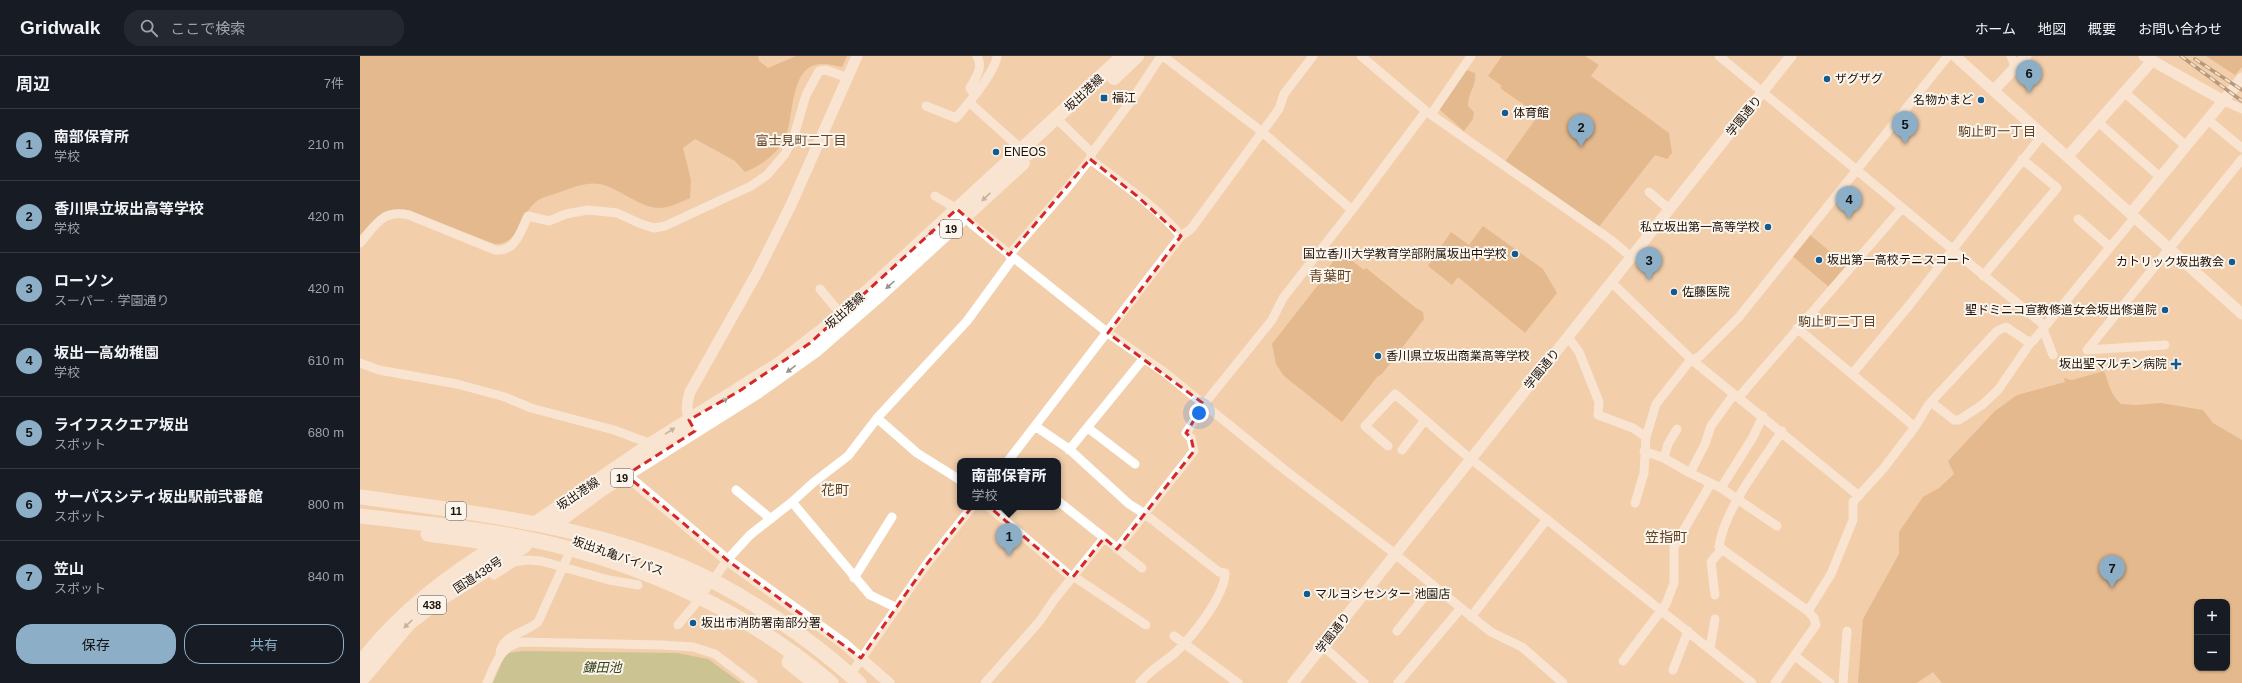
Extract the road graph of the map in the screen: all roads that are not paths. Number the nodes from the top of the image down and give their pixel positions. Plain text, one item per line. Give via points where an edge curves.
1 (857, 56) edge
2 (977, 56) edge
3 (1123, 56) edge
4 (1137, 56) edge
5 (1162, 56) edge
6 (1313, 56) edge
7 (1361, 56) edge
8 (1470, 56) edge
9 (1719, 56) edge
10 (1791, 56) edge
11 (1948, 56) edge
12 (1955, 56) edge
13 (2026, 56) edge
14 (997, 58) dead end
15 (2148, 58) edge
16 (2013, 61) edge
17 (848, 78) junction
18 (2242, 78) edge
19 (1994, 90) junction
20 (1762, 92) junction
21 (2124, 92) junction
22 (972, 99) junction
23 (2224, 100) junction
24 (926, 106) dead end
25 (2242, 109) edge
26 (1429, 112) junction
27 (2208, 120) junction
28 (1059, 122) junction
29 (2098, 122) junction
30 (1261, 131) junction
31 (2043, 134) junction
32 (2186, 146) junction
33 (2242, 148) edge
34 (1026, 153) junction
35 (1091, 156) junction
36 (2068, 156) junction
37 (2242, 158) edge
38 (2022, 159) junction
39 (1856, 171) junction
40 (2160, 177) junction
41 (1649, 192) dead end
42 (935, 196) dead end
43 (1902, 208) junction
44 (1669, 209) junction
45 (1352, 210) junction
46 (961, 213) junction
47 (2133, 215) junction
48 (2078, 219) dead end
49 (1181, 236) junction
50 (360, 243) edge
51 (2110, 247) junction
52 (1952, 249) junction
53 (2170, 249) junction
54 (1011, 256) junction
55 (1631, 258) junction
56 (1983, 276) junction
57 (1611, 282) junction
58 (820, 289) dead end
59 (2240, 307) edge
60 (845, 319) junction
61 (1797, 328) junction
62 (2044, 328) junction
63 (1108, 332) junction
64 (1568, 337) junction
65 (2031, 342) junction
66 (2165, 345) dead end
67 (2053, 355) dead end
68 (1144, 358) junction
69 (1692, 360) junction
70 (360, 363) edge
71 (1852, 374) junction
72 (1736, 395) junction
73 (1931, 402) junction
74 (1204, 404) junction
75 (1763, 416) junction
76 (877, 418) junction
77 (1425, 420) junction
78 (692, 425) junction
79 (1035, 426) junction
80 (1915, 427) junction
81 (1088, 428) junction
82 (1677, 429) dead end
83 (1782, 431) junction
84 (1646, 437) junction
85 (651, 444) junction
86 (1388, 446) dead end
87 (665, 450) junction
88 (1070, 450) junction
89 (1402, 450) dead end
90 (1644, 451) junction
91 (1010, 458) edge
92 (1471, 458) junction
93 (1664, 458) junction
94 (1135, 464) dead end
95 (623, 470) junction
96 (1690, 473) junction
97 (957, 478) edge
98 (1711, 482) junction
99 (1721, 488) junction
100 (736, 490) dead end
101 (1859, 496) junction
102 (1738, 500) junction
103 (792, 502) junction
104 (1061, 503) edge
105 (1635, 503) dead end
106 (970, 510) edge
107 (993, 510) edge
108 (361, 511) edge
109 (571, 512) junction
110 (1145, 514) junction
111 (892, 517) dead end
112 (771, 519) junction
113 (1547, 520) junction
114 (534, 524) junction
115 (1777, 526) dead end
116 (551, 527) junction
117 (582, 536) junction
118 (1104, 538) junction
119 (472, 541) junction
120 (500, 544) junction
121 (521, 548) junction
122 (1117, 549) junction
123 (1722, 549) junction
124 (1395, 554) junction
125 (727, 560) junction
126 (565, 563) junction
127 (635, 564) junction
128 (478, 565) junction
129 (1142, 568) dead end
130 (1073, 577) junction
131 (854, 578) junction
132 (711, 583) junction
133 (638, 586) dead end
134 (1433, 586) junction
135 (1715, 595) dead end
136 (695, 604) junction
137 (897, 608) junction
138 (1460, 608) junction
139 (1662, 610) junction
140 (1808, 611) junction
141 (1471, 617) junction
142 (1715, 619) dead end
143 (678, 625) dead end
144 (1146, 625) dead end
145 (1397, 631) dead end
146 (1688, 631) junction
147 (1847, 631) dead end
148 (1174, 636) dead end
149 (1184, 644) junction
150 (1323, 646) junction
151 (1710, 649) junction
152 (500, 656) junction
153 (1795, 656) junction
154 (861, 658) junction
155 (1623, 660) dead end
156 (360, 664) edge
157 (855, 668) dead end
158 (1673, 670) dead end
159 (360, 681) edge
160 (364, 683) edge
161 (487, 683) edge
162 (752, 683) edge
163 (815, 683) edge
164 (831, 683) edge
165 (847, 683) edge
166 (859, 683) edge
167 (889, 683) edge
168 (985, 683) edge
169 (1140, 683) edge
170 (1238, 683) edge
171 (1294, 683) edge
172 (1364, 683) edge
173 (1398, 683) edge
174 (1563, 683) edge
175 (1752, 683) edge
176 (1775, 683) edge
177 (1830, 683) edge
178 (1843, 683) edge

1 - 17 street
2 - 22 street via 980,69 970,88
3 - 28 main road, 坂出港線 / 19
4 - 28 main road, 坂出港線 / 19
5 - 30 street
5 - 35 street
6 - 30 street via 1288,88 1279,109
7 - 26 street
8 - 26 street
9 - 20 street
10 - 20 street, 学園通り
11 - 39 street
12 - 19 street
13 - 16 street
14 - 22 street via 996,64
15 - 21 street
15 - 23 street
16 - 19 street
17 - 50 street via 826,70 819,71 806,96 794,136 785,154 767,175 751,186 665,226 654,228 617,213 588,210 566,214 549,221 528,216 515,243 503,251 399,213 382,218
17 - 78 street via 791,205 758,271 690,392 687,402
18 - 23 street
19 - 31 street
20 - 39 street
20 - 44 street, 学園通り
21 - 29 street
21 - 32 street
22 - 24 street via 956,118
22 - 34 street
23 - 25 street
23 - 27 street
26 - 45 street
26 - 55 street via 1611,240
27 - 32 street
27 - 33 street
28 - 34 main road, 坂出港線 / 19
28 - 35 street
29 - 36 street
29 - 40 street
30 - 45 street
30 - 49 street via 1191,229
31 - 36 street
31 - 38 street
32 - 40 street
34 - 46 main road, 坂出港線 / 19
35 - 49 street via 1173,226
35 - 54 street
36 - 47 street
37 - 53 street
38 - 52 street
38 - 56 street via 2057,188
39 - 43 street
39 - 69 street via 1739,317 1700,356
40 - 47 street
41 - 44 street
42 - 46 street
43 - 52 street
43 - 61 street
44 - 55 street, 学園通り
45 - 74 street via 1283,298 1264,331
46 - 54 street
46 - 60 main road, 坂出港線 / 19
47 - 51 street
47 - 53 street
48 - 51 street
49 - 63 street
51 - 62 street
52 - 56 street
52 - 71 street
53 - 59 street
53 - 66 street via 2087,350
54 - 63 street
54 - 76 street via 967,321
55 - 57 street, 学園通り
56 - 62 street
57 - 64 street, 学園通り
57 - 69 street
58 - 60 street
60 - 78 main road, 坂出港線 / 19 via 785,374
61 - 71 street
61 - 72 street
62 - 65 street
62 - 67 street
63 - 68 street
63 - 79 street
64 - 84 street via 1579,352 1599,402 1598,415 1633,428
64 - 92 street, 学園通り
65 - 73 street via 2002,327
65 - 73 street via 1998,390 1982,405 1959,420 1954,420
68 - 74 street
68 - 81 street
69 - 72 street
69 - 84 street via 1656,404
70 - 85 street via 378,370 457,384 505,397 531,408 614,430
71 - 80 street
72 - 75 street
72 - 96 street via 1711,426
73 - 80 street
74 - 110 street via 1186,433 1191,438 1194,451
74 - 124 street
75 - 83 street
75 - 99 street
76 - 97 street via 917,453
76 - 103 street via 848,456
77 - 86 street via 1395,394 1365,426
77 - 89 street
77 - 92 street
85 -> 78 main road, 坂出港線 / 19
78 - 87 main road, 坂出港線 / 19
79 - 88 street
79 - 91 street
80 - 101 street
81 - 88 street
81 - 94 street
82 - 93 street via 1668,444
83 - 101 street
83 - 102 street
84 - 90 street
85 - 87 street
85 - 95 main road, 坂出港線 / 19
87 - 95 main road, 坂出港線 / 19
88 - 110 street via 1129,504
90 - 93 street
90 - 105 street via 1644,473
92 - 113 street
92 - 124 street, 学園通り
93 - 96 street
95 - 109 main road, 坂出港線 / 19
95 - 114 main road, 坂出港線 / 19
95 - 125 street
96 - 98 street
98 - 99 street
98 - 139 street via 1674,547 1674,583
99 - 102 street
100 - 112 street
101 - 140 street via 1853,503 1853,520 1831,574
102 - 115 street
102 - 123 street via 1721,532 1719,547
103 - 112 street
103 - 131 street
104 - 118 street
106 - 137 street via 926,565
107 - 130 street
108 - 114 highway, 11 via 513,519
108 - 119 highway, 11
108 - 127 highway, 坂出丸亀バイパス / 11 via 536,531
109 - 116 main road, 坂出港線 / 19
109 - 117 main road via 571,525
110 - 122 street
110 - 149 street via 1219,572 1225,573 1225,583 1220,593
111 - 131 street
112 - 125 street via 750,535
113 - 139 street
113 - 141 street
114 - 116 highway, 11
114 - 120 highway, 国道438号 / 438
116 - 117 highway
116 - 121 highway, 国道438号 / 438
117 - 132 highway via 635,550 680,566
118 - 122 street
118 - 130 street
119 - 120 highway, 11
119 - 128 highway via 476,547
120 - 121 highway, 11
120 - 128 highway, 国道438号 / 438
121 - 126 highway
121 - 128 highway, 国道438号 / 438
122 - 129 street
123 - 135 street via 1710,562
123 - 140 street
124 - 134 street
124 - 150 street, 学園通り
125 - 132 street
125 - 154 street
126 - 128 street via 527,560 514,562 494,575
126 - 133 street via 609,580
126 - 136 highway via 607,569
126 - 152 street via 538,622 531,629 507,639 500,649
127 - 164 highway, 坂出丸亀バイパス / 11 via 779,643
127 - 165 highway, 坂出丸亀バイパス / 11 via 713,593 797,644
128 - 156 highway, 国道438号 / 438 via 418,601 402,615
128 -> 159 highway, 国道438号 / 438 via 409,623
130 - 144 street
130 - 168 street via 1039,622
131 - 137 street via 870,595
132 - 166 highway via 798,634
134 - 138 street
134 - 145 street
136 - 143 street
136 - 163 highway via 754,638
137 - 154 street
138 - 141 street
138 - 173 street
139 - 146 street
139 - 155 street
140 - 153 street via 1816,625
141 - 174 street via 1491,632 1522,647
142 - 151 street
146 - 151 street
146 - 158 street
147 - 178 street
148 - 149 street
149 - 169 street
149 - 170 street
150 - 171 street, 学園通り
150 - 172 street
151 - 175 street
152 - 161 street
152 - 162 street via 509,646 522,642 682,645 715,654
153 - 176 street
153 - 177 street
154 - 157 street
154 - 167 street
159 - 160 street

